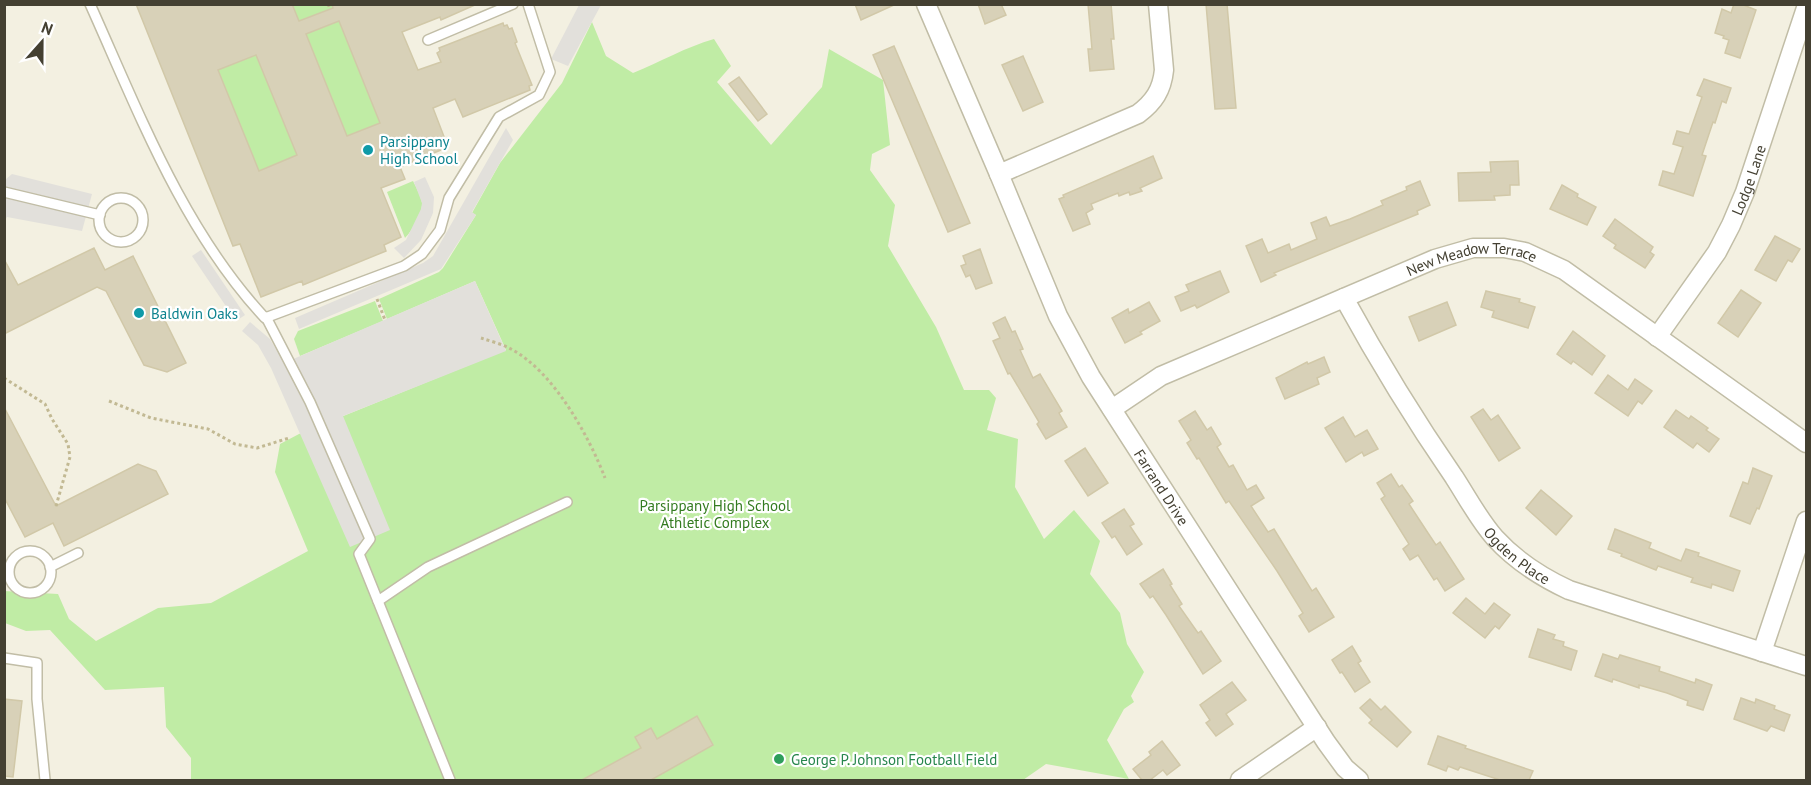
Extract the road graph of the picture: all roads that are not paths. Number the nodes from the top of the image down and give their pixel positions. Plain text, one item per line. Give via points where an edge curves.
1 (90, 4) edge
2 (513, 4) edge
3 (528, 4) edge
4 (926, 4) edge
5 (1158, 4) edge
6 (1806, 8) edge
7 (428, 40) dead end
8 (999, 174) junction
9 (4, 192) edge
10 (99, 215) junction
11 (1344, 298) junction
12 (266, 317) junction
13 (1657, 337) junction
14 (1112, 409) junction
15 (1806, 443) edge
16 (567, 502) dead end
17 (1806, 521) edge
18 (78, 553) dead end
19 (50, 567) junction
20 (7, 570) edge
21 (378, 601) junction
22 (1762, 652) junction
23 (4, 658) edge
24 (1806, 666) edge
25 (1317, 727) junction
26 (45, 780) edge
27 (450, 780) edge
28 (1240, 780) edge
29 (1359, 780) edge

1 - 12 lane via 174,187 224,267
2 - 7 lane
3 - 12 lane via 550,72 539,95 499,117 449,198 440,230 422,254 404,266
4 - 8 street, Farrand Drive
5 - 8 street via 1164,70 1154,100 1138,114
6 - 13 street, Lodge Lane via 1731,225 1717,252
8 - 14 street, Farrand Drive via 1058,316
9 - 10 lane
10 - 10 lane via 101,231 111,240 125,242 141,229 142,214 126,200 112,200
11 - 13 street, New Meadow Terrace via 1435,259 1473,248 1504,248 1564,270
11 - 14 street, New Meadow Terrace via 1161,376
11 - 22 street, Ogden Place via 1429,441 1495,537 1520,561 1569,590
12 - 21 lane via 310,402 370,539 359,554
13 - 15 street, New Meadow Terrace
14 - 25 street, Farrand Drive
16 - 21 lane via 428,567
17 - 22 street
18 - 19 lane
19 - 20 lane via 40,554 27,552 15,558
19 - 20 lane via 48,583 30,593 18,589
21 - 27 lane
22 - 24 street, Ogden Place
23 - 26 lane via 37,663
25 - 28 street
25 - 29 street, Farrand Drive via 1345,768

